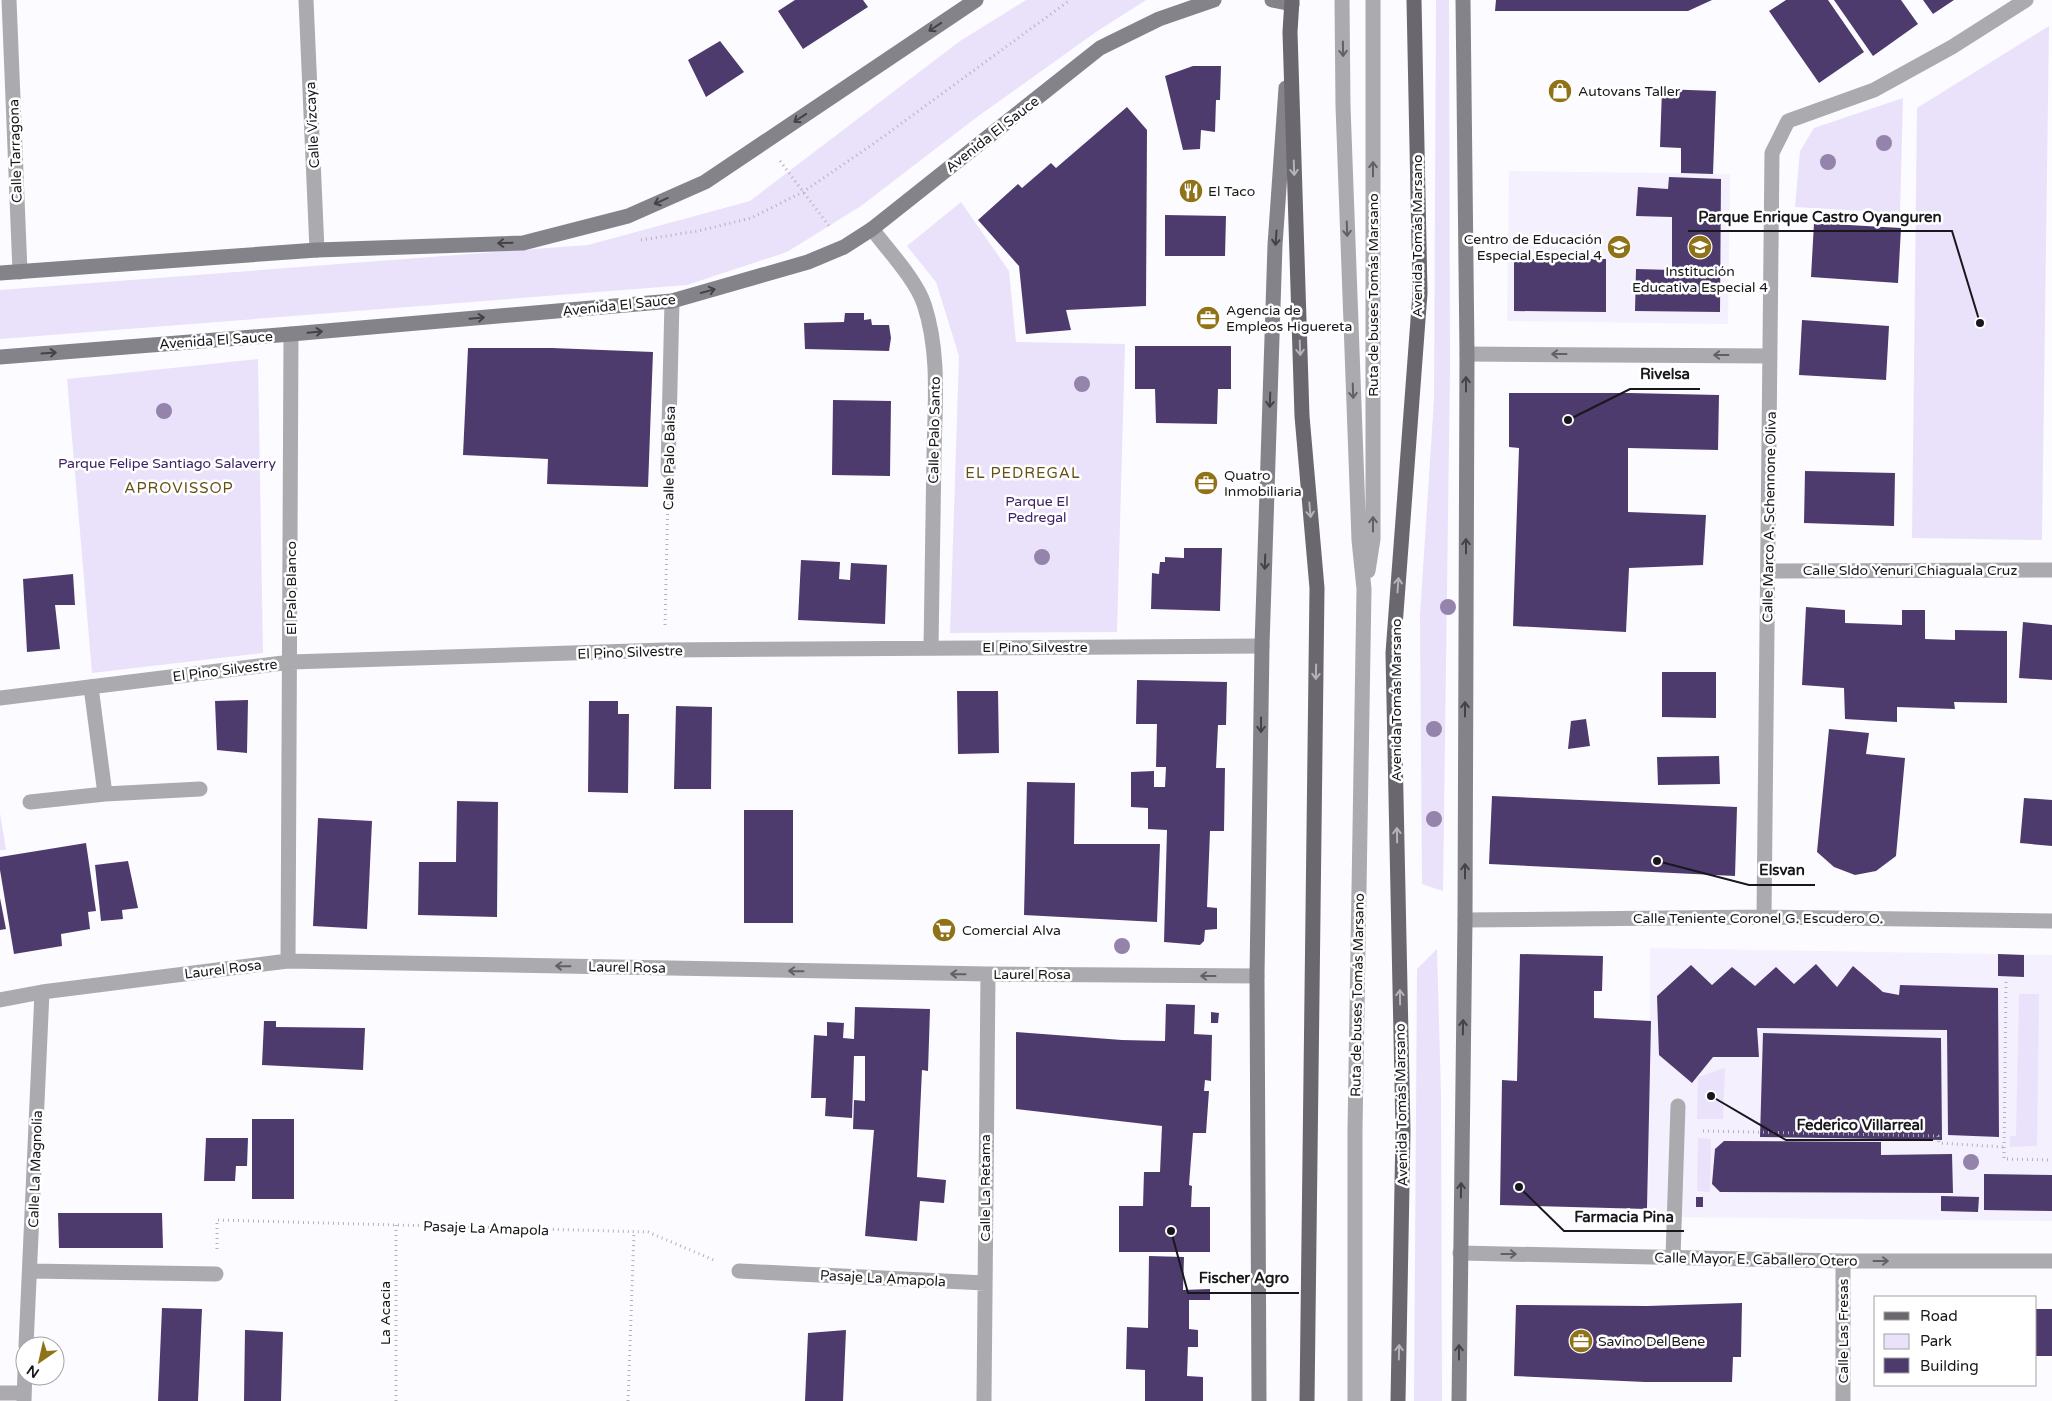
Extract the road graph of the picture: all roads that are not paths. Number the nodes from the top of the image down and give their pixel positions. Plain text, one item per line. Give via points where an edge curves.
1 (9, 0) edge
2 (306, 0) edge
3 (976, 0) edge
4 (1213, 0) edge
5 (1272, 0) edge
6 (1342, 0) edge
7 (1373, 0) edge
8 (1414, 0) edge
9 (1463, 0) edge
10 (2026, 0) edge
11 (1292, 2) edge
12 (1290, 32) junction
13 (872, 230) junction
14 (317, 250) junction
15 (20, 272) junction
16 (0, 273) edge
17 (672, 301) junction
18 (291, 334) junction
19 (1466, 354) junction
20 (0, 356) edge
21 (1770, 356) junction
22 (668, 471) road end
23 (2052, 570) edge
24 (1768, 571) junction
25 (1364, 589) junction
26 (1262, 646) junction
27 (931, 648) junction
28 (291, 662) junction
29 (91, 687) junction
30 (0, 698) edge
31 (200, 789) dead end
32 (106, 794) junction
33 (30, 802) dead end
34 (1764, 917) junction
35 (1465, 920) junction
36 (2052, 921) edge
37 (288, 961) junction
38 (988, 974) junction
39 (1257, 976) junction
40 (42, 992) junction
41 (0, 1000) edge
42 (1678, 1106) dead end
43 (1460, 1253) junction
44 (1673, 1257) junction
45 (1843, 1261) junction
46 (2052, 1261) edge
47 (30, 1271) junction
48 (739, 1271) road end
49 (216, 1274) road end
50 (985, 1283) junction
51 (27, 1336) edge
52 (0, 1393) edge
53 (24, 1397) edge
54 (984, 1401) edge
55 (1258, 1401) edge
56 (1308, 1401) edge
57 (1355, 1401) edge
58 (1398, 1401) edge
59 (1459, 1401) edge
60 (1843, 1401) edge

1 - 15 street, Calle Tarragona
2 - 14 street, Calle Vizcaya
3 -> 14 street via 704,182 628,216 524,242
4 - 13 street, Avenida El Sauce via 1159,19 1100,48
5 - 11 street
6 -> 25 street, Ruta de buses Tomás Marsano via 1358,511
25 -> 7 street, Ruta de buses Tomás Marsano via 1373,539
58 -> 8 main road, Avenida Tomás Marsano via 1402,1131 1393,653 1420,294
9 - 19 street
10 - 21 street, Calle Marco A. Schennone Oliva via 1952,47 1874,90 1788,121 1772,153
11 - 12 main road
12 -> 26 street via 1275,245
12 -> 56 main road via 1302,416 1316,588
17 -> 13 street, Avenida El Sauce via 808,262 844,247
13 - 27 street, Calle Palo Santo via 906,272 924,302 933,336
14 - 15 street
15 - 16 street
18 -> 17 street, Avenida El Sauce
17 - 22 street, Calle Palo Balsa
20 -> 18 street, Avenida El Sauce
18 - 28 street, El Palo Blanco
21 -> 19 street
35 -> 19 street
21 - 24 street, Calle Marco A. Schennone Oliva
23 - 24 street, Calle Sldo Yenuri Chiaguala Cruz
24 - 34 street, Calle Marco A. Schennone Oliva
25 - 57 street, Ruta de buses Tomás Marsano via 1355,1130
26 - 27 street, El Pino Silvestre
26 -> 39 street
27 - 28 street, El Pino Silvestre via 665,650
28 - 29 street, El Pino Silvestre
28 - 37 street, El Palo Blanco
29 - 30 street, El Pino Silvestre
29 - 32 street
31 - 32 street
32 - 33 street
34 - 35 street, Calle Teniente Coronel G. Escudero O.
34 - 36 street, Calle Teniente Coronel G. Escudero O.
43 -> 35 street
38 -> 37 street, Laurel Rosa
37 - 40 street, Laurel Rosa
39 -> 38 street, Laurel Rosa
38 - 50 street, Calle La Retama
39 - 55 street
40 - 41 street, Laurel Rosa
40 - 47 street, Calle La Magnolia
42 - 44 street
43 -> 44 street, Calle Mayor E. Caballero Otero
59 -> 43 street
44 - 45 street, Calle Mayor E. Caballero Otero
45 -> 46 street, Calle Mayor E. Caballero Otero
45 - 60 street, Calle Las Fresas
47 - 49 street
47 - 51 street, Calle La Magnolia
48 - 50 street, Pasaje La Amapola
50 - 54 street, Calle La Retama
52 - 53 street

